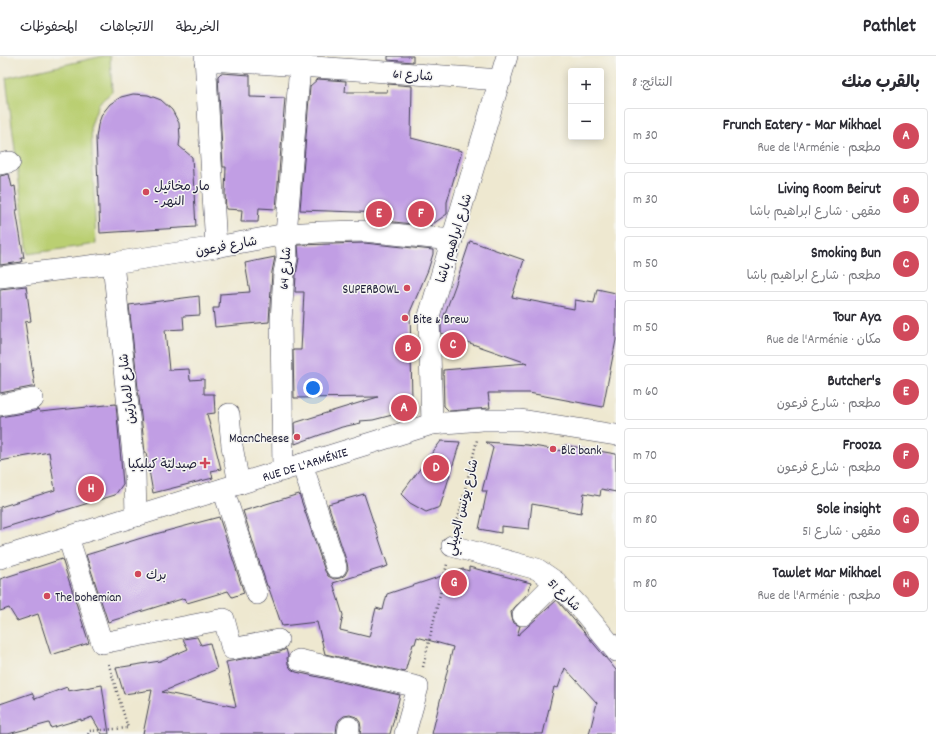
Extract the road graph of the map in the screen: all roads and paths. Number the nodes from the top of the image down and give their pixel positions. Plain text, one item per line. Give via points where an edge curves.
1 (507, 56) edge
2 (205, 59) edge
3 (300, 66) junction
4 (501, 80) junction
5 (286, 234) junction
6 (452, 240) junction
7 (216, 248) junction
8 (113, 263) junction
9 (0, 277) edge
10 (33, 399) dead end
11 (0, 405) edge
12 (229, 414) dead end
13 (482, 420) junction
14 (432, 424) junction
15 (616, 435) edge
16 (292, 467) junction
17 (231, 487) junction
18 (136, 516) junction
19 (68, 537) junction
20 (452, 546) junction
21 (0, 558) edge
22 (336, 567) dead end
23 (556, 582) junction
24 (257, 594) dead end
25 (522, 615) dead end
26 (278, 640) dead end
27 (102, 643) junction
28 (616, 651) edge
29 (299, 660) dead end
30 (418, 687) junction
31 (409, 733) edge
32 (88, 734) edge

1 - 4 street, شارع ابراهيم باشا
2 - 3 street, شارع 61
2 - 7 street
3 - 4 street, شارع 61
3 - 5 street, شارع 64
4 - 6 street, شارع ابراهيم باشا
5 - 6 street, شارع فرعون via 364,232
5 - 7 street, شارع فرعون
5 - 16 street, شارع 64 via 281,321
6 - 14 street, شارع ابراهيم باشا via 429,316
7 - 8 street, شارع فرعون
8 - 9 street, شارع فرعون
8 - 18 street, شارع لامارتين via 135,474
10 - 11 street
12 - 17 street via 232,446
13 - 14 street, RUE DE L'ARMÉNIE
13 - 15 street, RUE DE L'ARMÉNIE via 521,420
13 - 20 path, شارع يونس الجبيلي
14 - 16 street, RUE DE L'ARMÉNIE
16 - 17 street, RUE DE L'ARMÉNIE
16 - 22 street, شارع 64
17 - 18 street, RUE DE L'ARMÉNIE
17 - 24 street
18 - 19 street, RUE DE L'ARMÉNIE
19 - 21 street, RUE DE L'ARMÉNIE
19 - 27 street
20 - 23 street, شارع 51 via 537,569
20 - 30 path, شارع يونس الجبيلي
23 - 25 street
23 - 28 street, شارع 51
26 - 27 street via 232,649 224,619
27 - 32 path via 128,728 89,731
29 - 30 street
30 - 31 street

